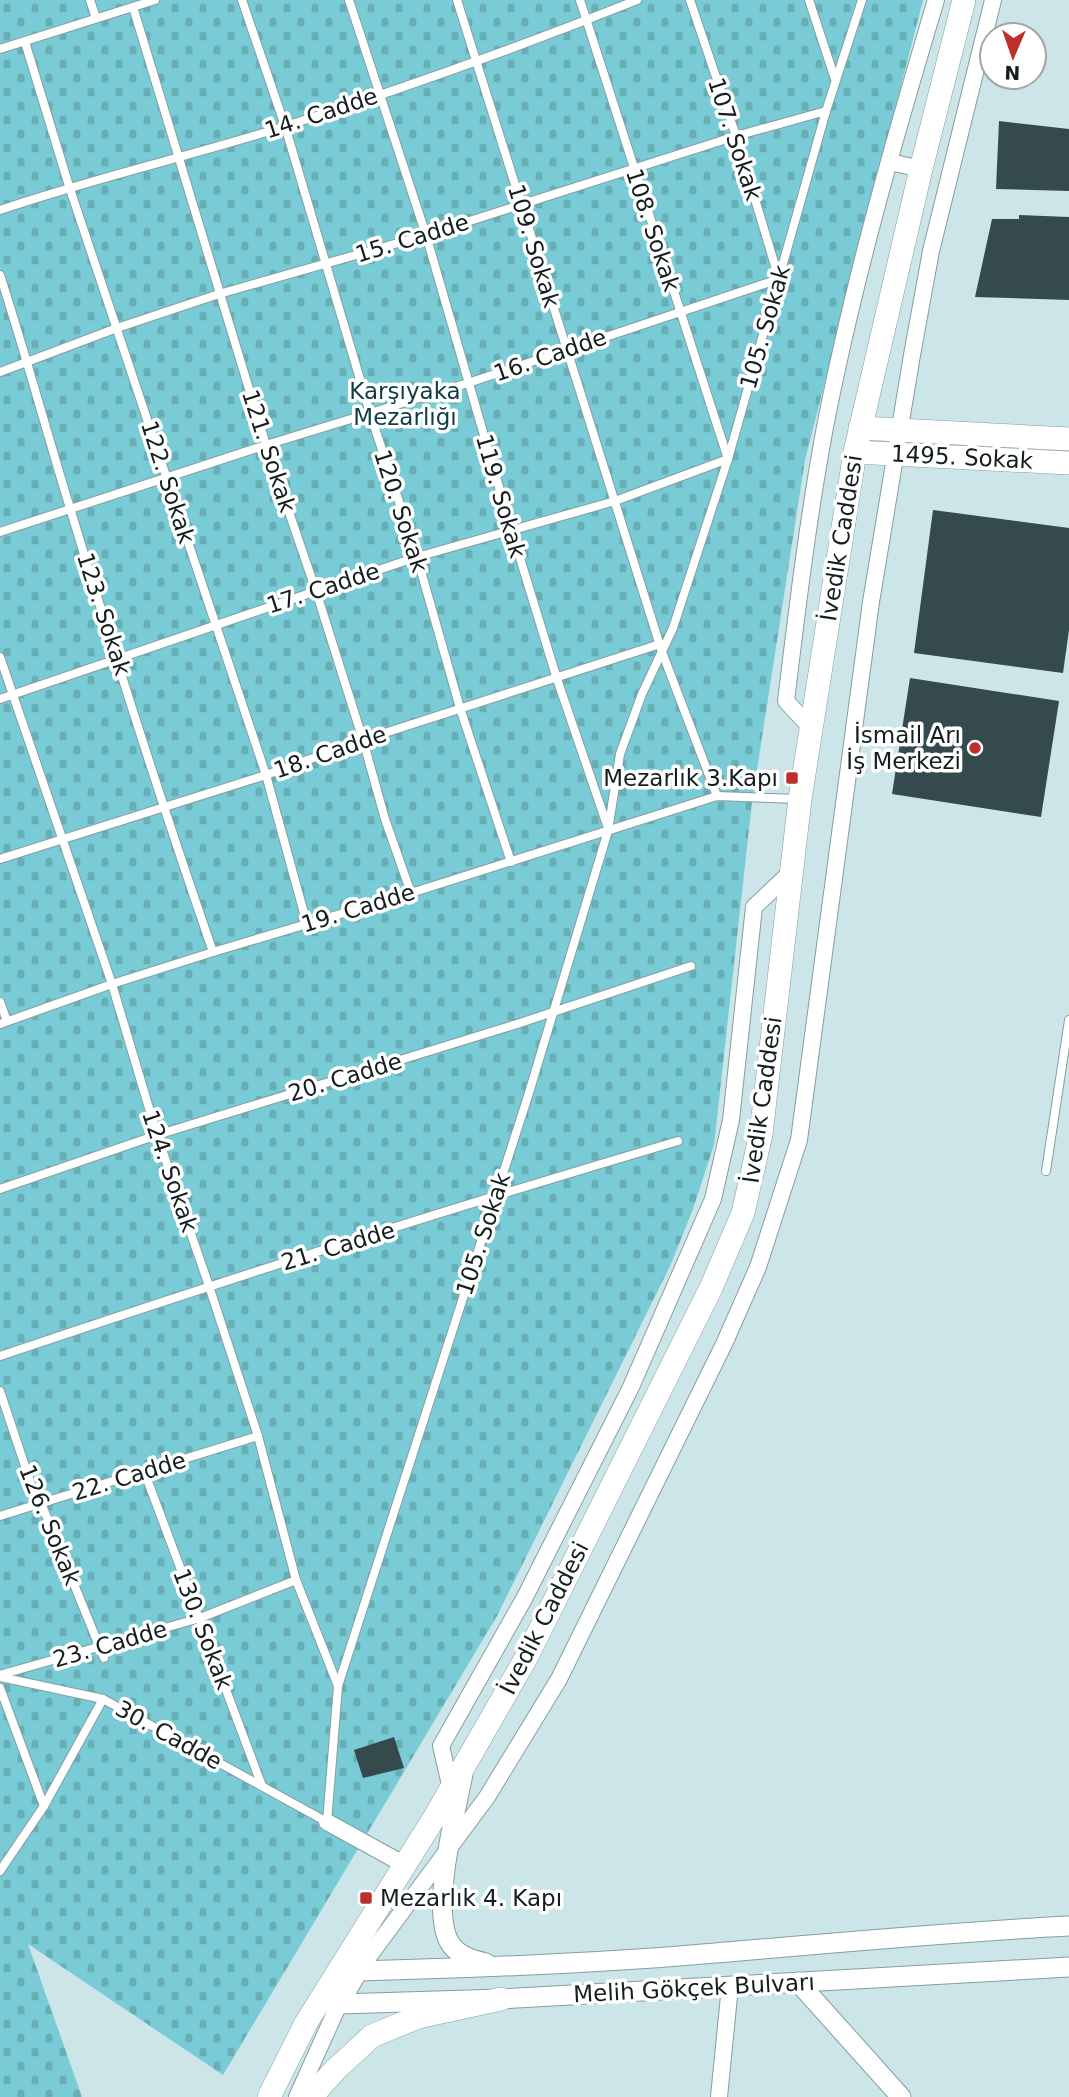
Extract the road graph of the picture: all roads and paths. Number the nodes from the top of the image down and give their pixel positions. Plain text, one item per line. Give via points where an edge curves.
1 (90, 0) edge
2 (155, 0) edge
3 (243, 0) edge
4 (349, 0) edge
5 (457, 0) edge
6 (580, 0) edge
7 (637, 0) edge
8 (690, 0) edge
9 (810, 0) edge
10 (862, 0) edge
11 (936, 0) edge
12 (964, 0) edge
13 (993, 0) edge
14 (133, 7) junction
15 (96, 18) junction
16 (586, 20) junction
17 (25, 42) junction
18 (0, 50) edge
19 (477, 62) junction
20 (835, 79) junction
21 (381, 94) junction
22 (825, 111) junction
23 (285, 126) junction
24 (736, 136) junction
25 (180, 157) junction
26 (890, 162) junction
27 (634, 169) junction
28 (921, 169) junction
29 (69, 186) junction
30 (523, 205) junction
31 (0, 210) edge
32 (426, 235) junction
33 (328, 264) junction
34 (0, 275) edge
35 (779, 279) junction
36 (219, 294) junction
37 (680, 312) junction
38 (117, 328) junction
39 (565, 349) junction
40 (28, 363) junction
41 (0, 372) edge
42 (468, 383) junction
43 (370, 413) junction
44 (860, 428) junction
45 (899, 430) junction
46 (1069, 439) edge
47 (266, 445) junction
48 (855, 452) junction
49 (895, 454) junction
50 (728, 459) junction
51 (1069, 463) edge
52 (167, 477) junction
53 (615, 500) junction
54 (70, 508) junction
55 (0, 532) edge
56 (512, 532) junction
57 (417, 557) junction
58 (316, 591) junction
59 (214, 624) junction
60 (661, 648) junction
61 (0, 657) edge
62 (117, 657) junction
63 (557, 679) junction
64 (12, 695) junction
65 (0, 699) edge
66 (460, 708) junction
67 (811, 728) junction
68 (363, 740) junction
69 (267, 775) junction
70 (717, 796) junction
71 (800, 799) junction
72 (165, 807) junction
73 (608, 831) junction
74 (62, 839) junction
75 (0, 859) edge
76 (510, 862) junction
77 (790, 872) junction
78 (411, 892) junction
79 (307, 924) junction
80 (213, 952) junction
81 (691, 966) dead end
82 (112, 984) junction
83 (0, 1002) edge
84 (552, 1011) junction
85 (1069, 1020) edge
86 (4, 1022) edge
87 (157, 1135) junction
88 (678, 1141) dead end
89 (1046, 1171) dead end
90 (0, 1189) edge
91 (496, 1195) junction
92 (209, 1286) junction
93 (0, 1356) edge
94 (0, 1391) edge
95 (258, 1436) junction
96 (144, 1471) junction
97 (41, 1503) junction
98 (0, 1516) edge
99 (296, 1580) junction
100 (200, 1618) junction
101 (100, 1648) junction
102 (104, 1658) dead end
103 (0, 1676) edge
104 (338, 1686) junction
105 (0, 1688) edge
106 (103, 1699) junction
107 (465, 1765) junction
108 (262, 1786) junction
109 (451, 1789) junction
110 (44, 1806) junction
111 (327, 1822) junction
112 (450, 1847) junction
113 (405, 1865) junction
114 (0, 1871) edge
115 (1069, 1926) edge
116 (350, 1967) junction
117 (504, 1967) junction
118 (1069, 1967) edge
119 (798, 1982) junction
120 (730, 1986) junction
121 (501, 1999) junction
122 (329, 2003) junction
123 (269, 2097) edge
124 (298, 2097) edge
125 (312, 2097) edge
126 (719, 2097) edge
127 (901, 2097) edge

1 - 15 lane
2 - 14 lane
3 - 23 lane, 120. Sokak
4 - 21 lane, 119. Sokak
5 - 19 lane, 109. Sokak
6 - 16 lane, 108. Sokak
7 - 16 lane, 14. Cadde
8 - 24 lane, 107. Sokak
9 - 20 lane
10 - 20 lane, 105. Sokak
11 - 26 street
12 - 28 main road, İvedik Caddesi
13 - 45 street via 931,251
14 - 15 lane
14 - 25 lane, 121. Sokak
15 - 17 lane
16 - 19 lane, 14. Cadde
16 - 27 lane, 108. Sokak
17 - 18 lane
17 - 29 lane, 122. Sokak
19 - 21 lane, 14. Cadde
19 - 30 lane, 109. Sokak
20 - 22 lane, 105. Sokak
21 - 23 lane, 14. Cadde
21 - 32 lane, 119. Sokak
22 - 24 lane, 15. Cadde
22 - 35 lane, 105. Sokak
23 - 25 lane, 14. Cadde
23 - 33 lane, 120. Sokak
24 - 27 lane, 15. Cadde
24 - 35 lane, 107. Sokak
25 - 29 lane, 14. Cadde
25 - 36 lane, 121. Sokak
26 - 28 street
26 - 67 street via 825,427 802,568 786,701
27 - 30 lane, 15. Cadde
27 - 37 lane, 108. Sokak
28 - 44 main road, İvedik Caddesi
29 - 31 lane, 14. Cadde
29 - 38 lane, 122. Sokak
30 - 32 lane, 15. Cadde
30 - 39 lane, 109. Sokak
32 - 33 lane, 15. Cadde
32 - 42 lane, 119. Sokak
33 - 36 lane, 15. Cadde
33 - 43 lane, 120. Sokak
34 - 40 lane, 123. Sokak
35 - 37 lane, 16. Cadde
35 - 50 lane, 105. Sokak
36 - 38 lane, 15. Cadde
36 - 47 lane, 121. Sokak
37 - 39 lane, 16. Cadde
37 - 50 lane, 108. Sokak
38 - 40 lane, 15. Cadde
38 - 52 lane, 122. Sokak
39 - 42 lane, 16. Cadde
39 - 53 lane, 109. Sokak
40 - 41 lane, 15. Cadde
40 - 54 lane, 123. Sokak
42 - 43 lane, 16. Cadde
42 - 56 lane, 119. Sokak
43 - 47 lane, 16. Cadde
43 - 57 lane, 120. Sokak
44 - 45 main road, 1495. Sokak
44 - 48 main road, İvedik Caddesi
45 - 46 main road, 1495. Sokak
45 - 49 street
47 - 52 lane, 16. Cadde
47 - 58 lane, 121. Sokak
48 - 49 main road, 1495. Sokak
48 - 67 main road, İvedik Caddesi
49 - 51 main road, 1495. Sokak
49 - 112 street via 850,748 799,1140 758,1266 627,1542 559,1679 487,1797
50 - 53 lane, 17. Cadde
50 - 60 lane, 105. Sokak via 673,628
52 - 54 lane, 16. Cadde
52 - 59 lane, 122. Sokak
53 - 56 lane, 17. Cadde
53 - 60 lane, 109. Sokak
54 - 55 lane, 16. Cadde
54 - 62 lane, 123. Sokak
56 - 57 lane, 17. Cadde
56 - 63 lane, 119. Sokak
57 - 58 lane, 17. Cadde
57 - 66 lane, 120. Sokak
58 - 59 lane, 17. Cadde
58 - 68 lane, 121. Sokak
59 - 62 lane, 17. Cadde
59 - 69 lane, 122. Sokak
60 - 63 lane, 18. Cadde
60 - 70 lane
60 - 73 lane, 105. Sokak via 620,754
61 - 64 lane, 124. Sokak
62 - 64 lane, 17. Cadde
62 - 72 lane, 123. Sokak
63 - 66 lane, 18. Cadde
63 - 73 lane, 119. Sokak
64 - 65 lane, 17. Cadde
64 - 74 lane, 124. Sokak
66 - 68 lane, 18. Cadde
66 - 76 lane, 120. Sokak
67 - 71 main road, İvedik Caddesi
68 - 69 lane, 18. Cadde
68 - 78 lane, 121. Sokak
69 - 72 lane, 18. Cadde
69 - 79 lane, 122. Sokak
70 - 71 lane, 19. Cadde
70 - 73 lane, 19. Cadde
71 - 77 main road, İvedik Caddesi
72 - 74 lane, 18. Cadde
72 - 80 lane, 123. Sokak
73 - 76 lane, 19. Cadde
73 - 84 lane, 105. Sokak
74 - 75 lane, 18. Cadde
74 - 82 lane, 124. Sokak
76 - 78 lane, 19. Cadde
77 - 107 main road, İvedik Caddesi via 761,1134 743,1213 711,1288 526,1658
77 - 109 street via 754,907 731,1120 713,1199 631,1387 525,1597 441,1746
78 - 79 lane, 19. Cadde
79 - 80 lane, 19. Cadde
80 - 82 lane, 19. Cadde
81 - 84 lane, 20. Cadde
82 - 86 lane, 19. Cadde
82 - 87 lane, 124. Sokak
83 - 86 lane
84 - 87 lane, 20. Cadde
84 - 91 lane, 105. Sokak
85 - 89 lane
87 - 90 lane, 20. Cadde
87 - 92 lane, 124. Sokak
88 - 91 lane, 21. Cadde
91 - 92 lane, 21. Cadde
91 - 104 lane, 105. Sokak
92 - 93 lane, 21. Cadde
92 - 95 lane, 124. Sokak
94 - 97 lane, 126. Sokak
95 - 96 lane, 22. Cadde
95 - 99 lane, 124. Sokak
96 - 97 lane, 22. Cadde
96 - 100 lane, 130. Sokak
97 - 98 lane, 22. Cadde
97 - 101 lane, 126. Sokak
99 - 100 lane, 23. Cadde
99 - 104 lane, 124. Sokak
100 - 101 lane, 23. Cadde
100 - 108 lane, 130. Sokak
101 - 102 lane, 126. Sokak
101 - 103 lane, 23. Cadde
103 - 106 lane, 30. Cadde
104 - 111 lane, 105. Sokak
105 - 110 lane
106 - 108 lane, 30. Cadde
106 - 110 lane
107 - 109 main road, İvedik Caddesi
107 - 112 street
108 - 111 lane, 30. Cadde
109 - 113 main road, İvedik Caddesi
110 - 114 lane
111 - 113 street
112 - 116 street
112 - 117 street via 442,1892 443,1923 450,1945 466,1958
113 - 116 main road, İvedik Caddesi
115 - 117 street, Melih Gökçek Bulvarı
116 - 117 street, Melih Gökçek Bulvarı
116 - 122 main road, İvedik Caddesi
118 - 119 street, Melih Gökçek Bulvarı
119 - 120 street, Melih Gökçek Bulvarı
119 - 127 street
120 - 121 street, Melih Gökçek Bulvarı
120 - 126 street
121 - 122 street, Melih Gökçek Bulvarı
121 - 125 main road via 418,2017 372,2036
122 - 123 main road, İvedik Caddesi via 285,2060
122 - 124 street

